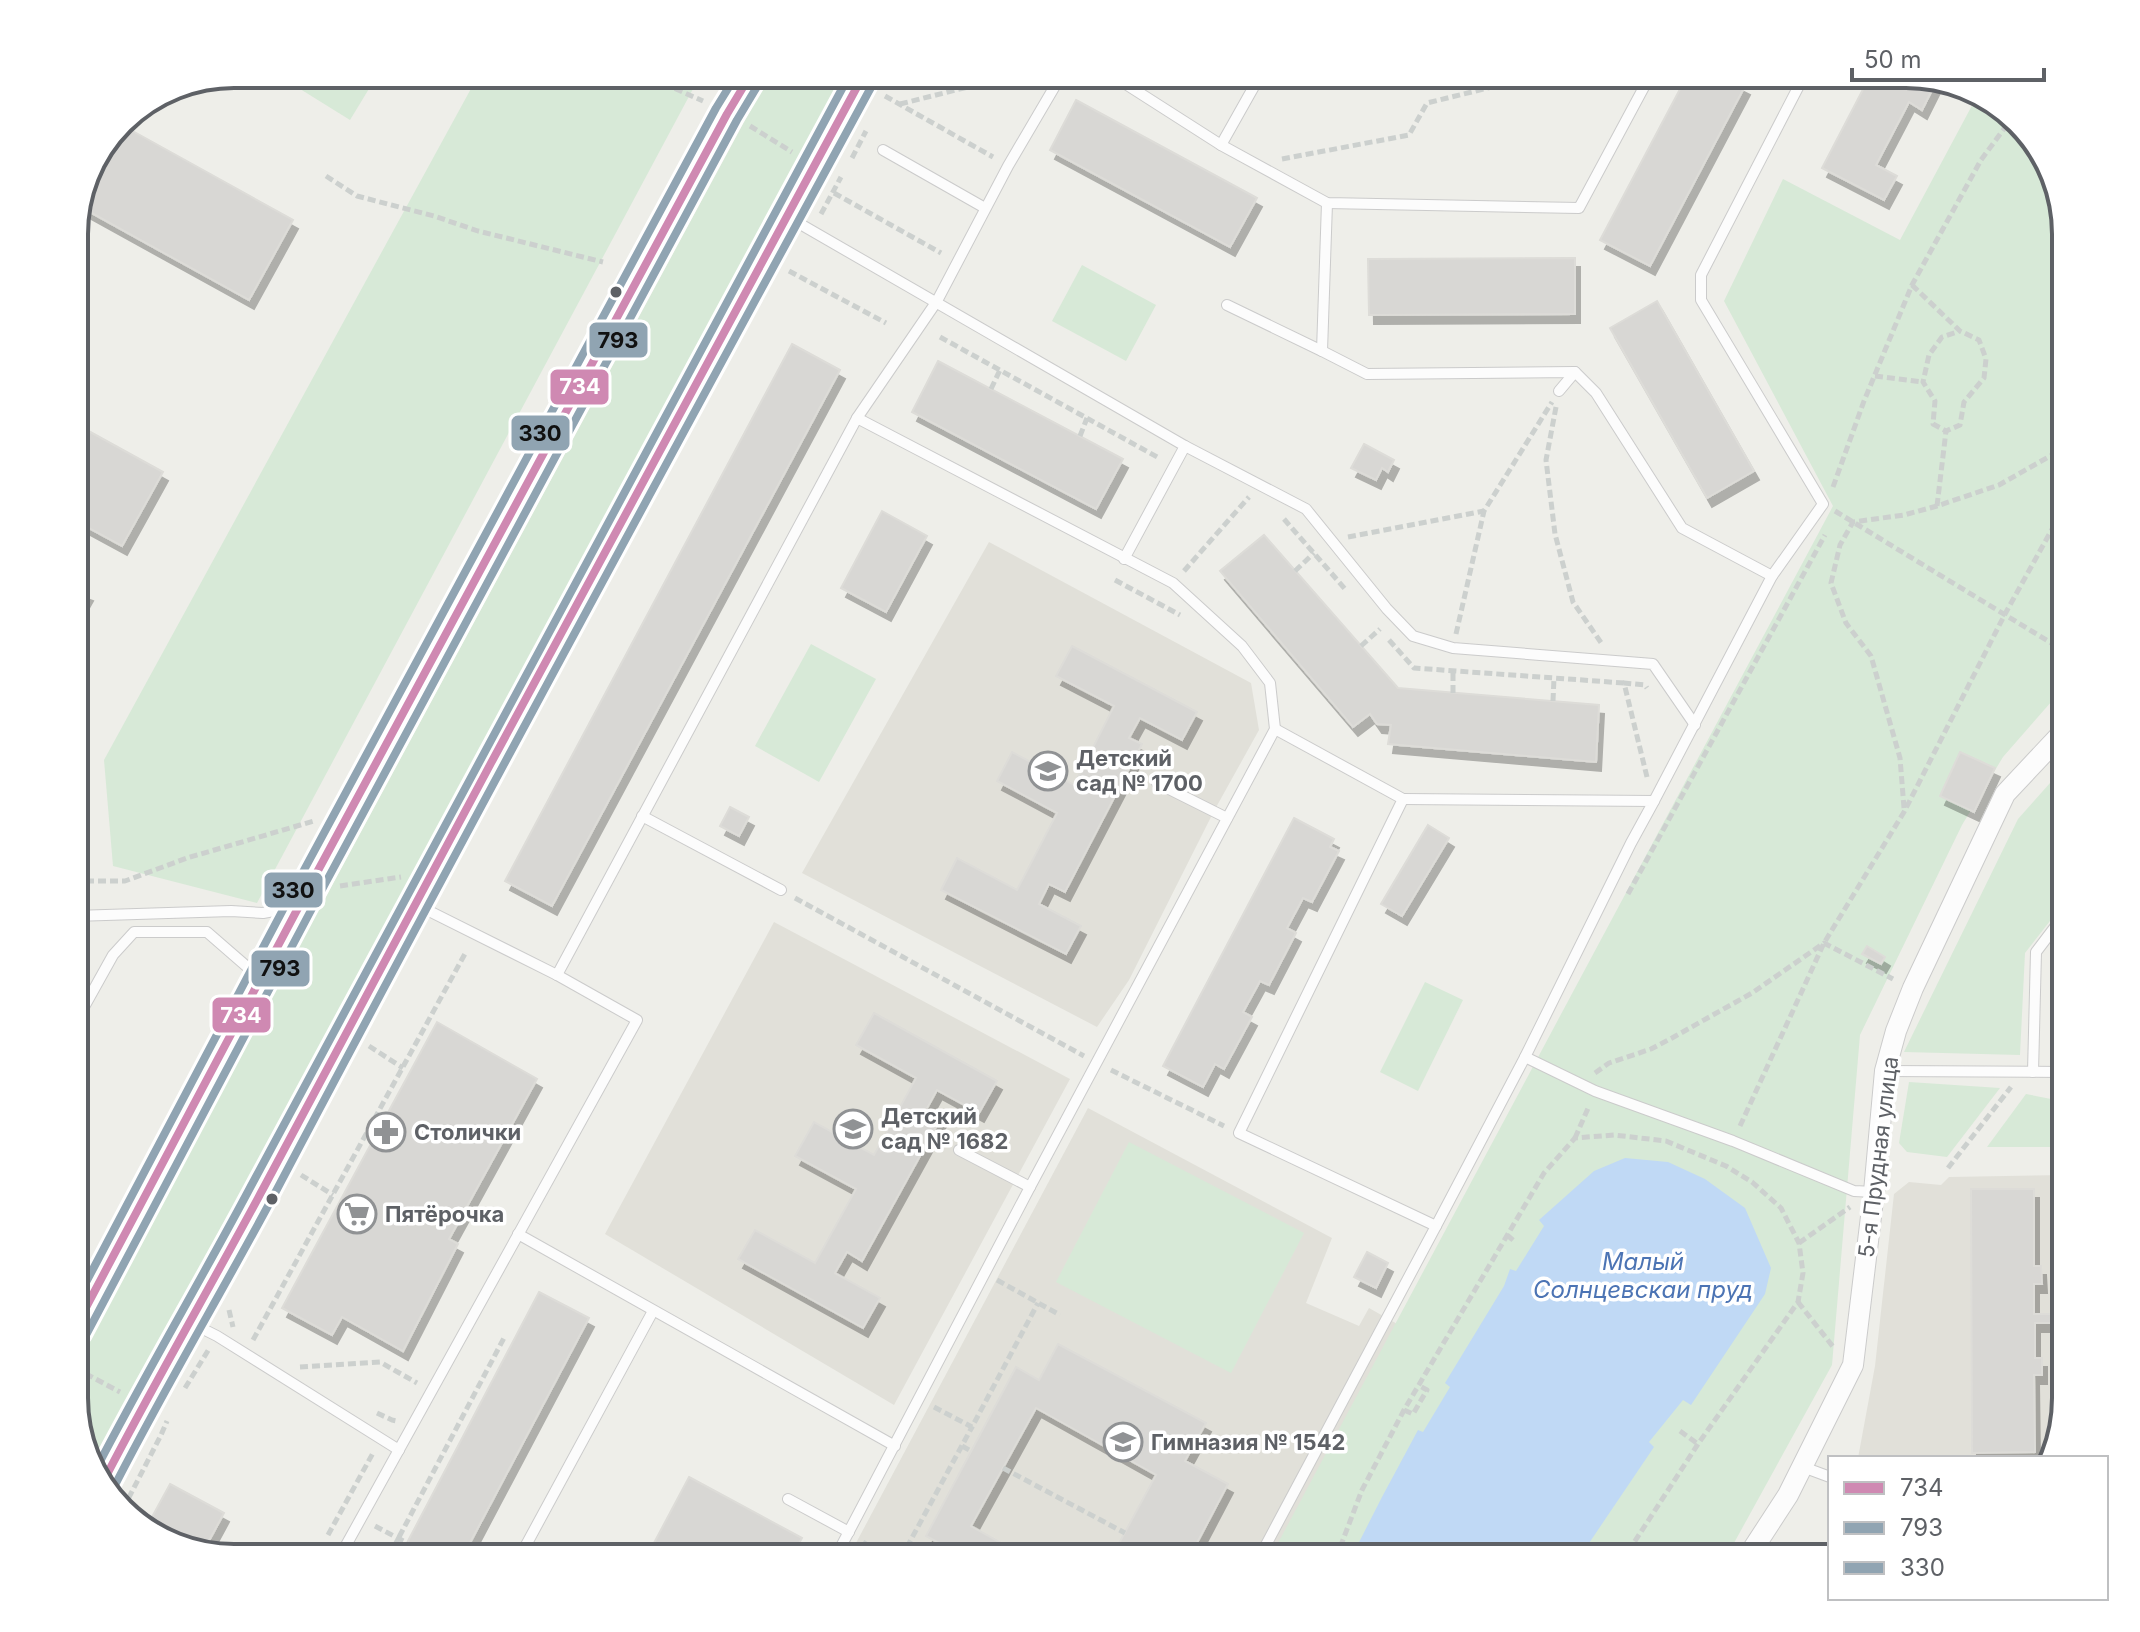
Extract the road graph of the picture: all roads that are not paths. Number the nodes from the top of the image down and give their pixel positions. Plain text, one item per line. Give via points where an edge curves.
1 (743, 88) edge
2 (856, 88) edge
3 (1054, 88) edge
4 (1132, 88) edge
5 (1253, 88) edge
6 (1643, 88) edge
7 (1798, 88) edge
8 (1221, 145) junction
9 (883, 150) dead end
10 (1327, 203) junction
11 (985, 208) junction
12 (787, 216) junction
13 (937, 301) junction
14 (1227, 305) dead end
15 (1322, 351) junction
16 (1575, 372) junction
17 (1559, 391) road end
18 (857, 418) junction
19 (1185, 446) junction
20 (1124, 559) junction
21 (1772, 576) junction
22 (1695, 725) junction
23 (1275, 729) junction
24 (2052, 744) edge
25 (1157, 783) dead end
26 (1403, 799) junction
27 (1654, 801) junction
28 (642, 816) junction
29 (1227, 818) junction
30 (781, 890) road end
31 (415, 904) junction
32 (300, 906) junction
33 (88, 916) edge
34 (2052, 931) edge
35 (557, 975) junction
36 (261, 978) junction
37 (88, 1000) edge
38 (1525, 1057) junction
39 (1885, 1071) junction
40 (2033, 1072) junction
41 (2052, 1072) edge
42 (959, 1150) dead end
43 (1030, 1187) junction
44 (1865, 1197) junction
45 (1436, 1226) junction
46 (518, 1234) junction
47 (88, 1305) edge
48 (653, 1311) junction
49 (188, 1321) junction
50 (895, 1446) junction
51 (399, 1450) junction
52 (1803, 1467) junction
53 (108, 1472) edge
54 (1828, 1476) edge
55 (788, 1499) dead end
56 (849, 1532) junction
57 (347, 1544) edge
58 (527, 1544) edge
59 (843, 1544) edge
60 (1266, 1544) edge
61 (1756, 1544) edge

1 - 32 street
2 - 12 street
3 - 11 lane
4 - 8 lane
5 - 8 lane
6 - 10 lane via 1579,208
7 - 21 lane via 1701,275 1701,300 1823,504
8 - 10 lane
9 - 11 lane
10 - 15 lane
11 - 13 lane
12 - 13 lane
12 - 31 street
13 - 18 lane
13 - 19 lane
14 - 15 lane
15 - 16 lane via 1367,374
16 - 17 lane
16 - 21 lane via 1596,393 1682,528
18 - 20 lane
18 - 28 lane
19 - 20 lane
19 - 22 lane via 1306,509 1413,636 1453,648 1653,664
20 - 23 lane via 1173,583 1242,646 1270,683
21 - 22 lane
22 - 27 lane
23 - 26 lane
23 - 29 lane
24 - 39 street, 5-я Прудная улица via 2005,794 1913,988
25 - 29 lane
26 - 27 lane
26 - 45 lane via 1239,1133
27 - 38 lane
28 - 30 lane
28 - 35 lane
29 - 43 lane
31 - 35 lane
31 - 49 street
32 - 33 lane via 263,913
32 - 36 street
34 - 40 lane via 2036,952
35 - 46 lane via 637,1020
36 - 37 lane via 207,932 134,932 113,955
36 - 47 street
38 - 44 lane via 1595,1091
38 - 45 lane
39 - 40 lane
39 - 44 street, 5-я Прудная улица
40 - 41 lane
42 - 43 lane
43 - 50 lane
44 - 52 street, 5-я Прудная улица via 1853,1365
45 - 60 lane
46 - 48 lane
46 - 51 lane
48 - 50 lane
48 - 58 lane
49 - 51 lane
49 - 53 street
50 - 56 lane
51 - 57 lane
52 - 54 lane
52 - 61 street, 5-я Прудная улица
55 - 56 lane
56 - 59 lane

